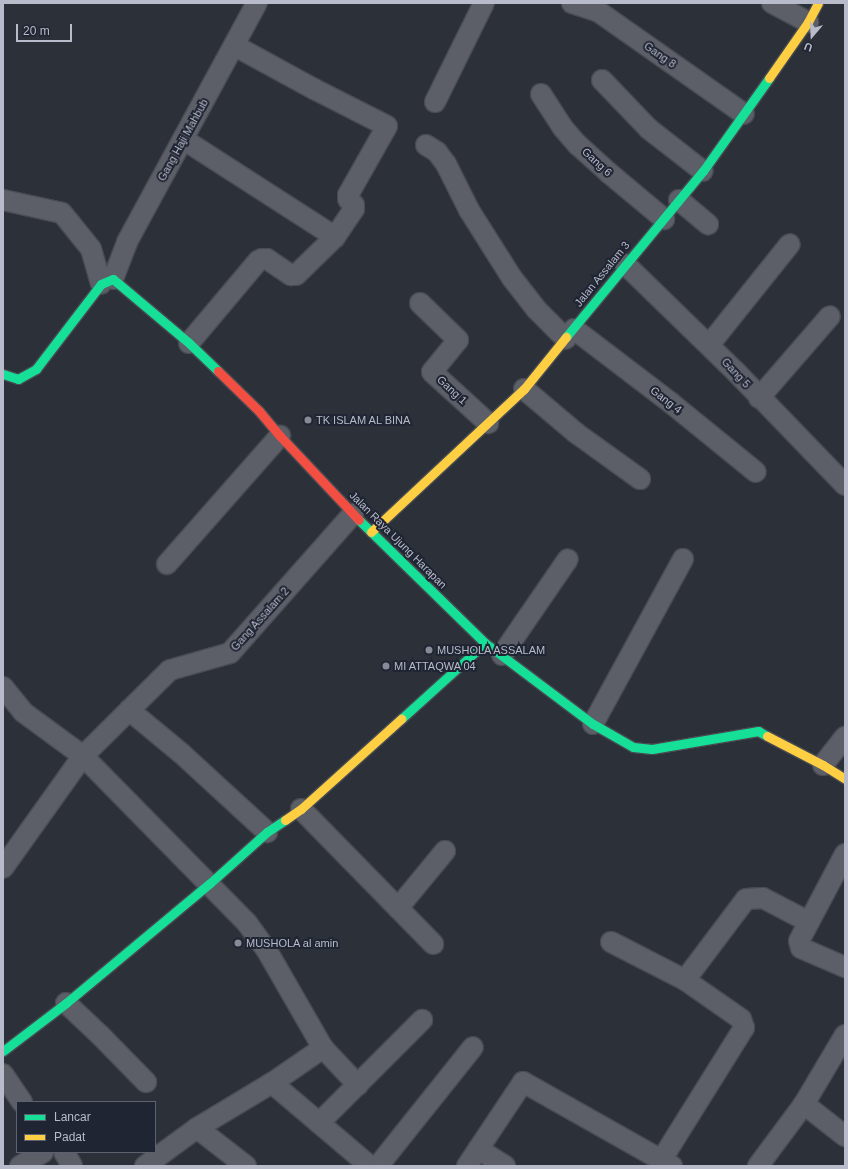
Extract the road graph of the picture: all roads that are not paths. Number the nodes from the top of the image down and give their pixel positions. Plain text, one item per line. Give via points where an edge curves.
1 (257, 3) edge
2 (484, 3) edge
3 (572, 3) edge
4 (772, 3) edge
5 (818, 3) edge
6 (601, 8) edge
7 (808, 22) junction
8 (235, 46) junction
9 (602, 80) dead end
10 (541, 94) dead end
11 (435, 102) dead end
12 (744, 114) junction
13 (183, 140) junction
14 (426, 144) dead end
15 (703, 171) junction
16 (3, 200) edge
17 (679, 200) junction
18 (664, 219) junction
19 (708, 224) dead end
20 (335, 237) junction
21 (790, 244) dead end
22 (625, 264) junction
23 (107, 282) junction
24 (420, 302) dead end
25 (830, 316) dead end
26 (570, 334) junction
27 (189, 343) junction
28 (709, 345) junction
29 (3, 374) edge
30 (524, 389) junction
31 (759, 398) junction
32 (488, 423) junction
33 (280, 436) junction
34 (756, 472) dead end
35 (640, 480) dead end
36 (843, 481) edge
37 (353, 514) junction
38 (371, 532) junction
39 (568, 559) dead end
40 (683, 559) dead end
41 (167, 564) dead end
42 (485, 643) junction
43 (502, 655) junction
44 (3, 687) edge
45 (129, 710) junction
46 (593, 724) junction
47 (845, 737) edge
48 (83, 756) junction
49 (823, 765) junction
50 (845, 779) edge
51 (301, 808) junction
52 (267, 832) junction
53 (445, 851) dead end
54 (845, 854) edge
55 (3, 868) edge
56 (209, 884) junction
57 (398, 908) junction
58 (809, 922) junction
59 (610, 942) dead end
60 (433, 944) dead end
61 (845, 967) edge
62 (685, 980) junction
63 (66, 1003) junction
64 (422, 1020) dead end
65 (845, 1035) edge
66 (473, 1047) dead end
67 (323, 1048) junction
68 (3, 1051) edge
69 (3, 1074) edge
70 (146, 1082) dead end
71 (272, 1083) junction
72 (358, 1085) junction
73 (21, 1101) edge
74 (804, 1104) junction
75 (319, 1123) junction
76 (197, 1128) junction
77 (845, 1136) edge
78 (478, 1149) junction
79 (41, 1153) edge
80 (65, 1153) edge
81 (667, 1162) edge
82 (20, 1166) edge
83 (72, 1166) edge
84 (145, 1166) edge
85 (246, 1166) edge
86 (370, 1166) edge
87 (378, 1166) edge
88 (467, 1166) edge
89 (505, 1166) edge
90 (758, 1166) edge

1 - 8 street, Gang Haji Mahbub
2 - 11 street
3 - 6 street, Gang 8
4 - 7 street
5 - 7 street, Jalan Assalam 3
6 - 12 street, Gang 8
7 - 12 street, Jalan Assalam 3
8 - 13 street, Gang Haji Mahbub
8 - 20 street via 387,126 348,194 354,209
9 - 15 street via 649,129
10 - 18 street, Gang 6 via 563,128 578,145
12 - 15 street, Jalan Assalam 3
13 - 20 street
13 - 23 street, Gang Haji Mahbub
14 - 26 street, Gang 4 via 443,160 469,210 516,283 536,309
15 - 17 street, Jalan Assalam 3
16 - 23 street via 62,213 91,249
17 - 18 street, Jalan Assalam 3
17 - 19 street
18 - 22 street, Jalan Assalam 3
20 - 27 street via 296,275 267,259 258,261
21 - 28 street
22 - 26 street, Jalan Assalam 3
22 - 28 street, Gang 5
23 - 27 street, Jalan Raya Ujung Harapan
23 - 29 street via 36,369 18,378
24 - 32 street, Gang 1 via 458,340 432,372
25 - 31 street
26 - 30 street, Jalan Assalam 3
26 - 34 street, Gang 4 via 671,404
27 - 33 street, Jalan Raya Ujung Harapan via 259,411
28 - 31 street, Gang 5
30 - 32 street, Jalan Assalam 3
30 - 35 street via 576,433
31 - 36 street, Gang 5
32 - 38 street, Jalan Assalam 3
33 - 37 street, Jalan Raya Ujung Harapan
33 - 41 street
37 - 38 street, Jalan Raya Ujung Harapan
37 - 45 street, Gang Assalam 2 via 230,653 170,670
38 - 42 street, Jalan Raya Ujung Harapan
39 - 43 street
40 - 46 street
42 - 43 street, Jalan Raya Ujung Harapan
42 - 51 street
43 - 46 street, Jalan Raya Ujung Harapan
44 - 48 street via 23,712
45 - 48 street, Gang Assalam 2
45 - 52 street via 181,753
46 - 49 street, Jalan Raya Ujung Harapan via 633,748 652,749 758,731
47 - 49 street
48 - 55 street, Gang Assalam 2
48 - 56 street
49 - 50 street, Jalan Raya Ujung Harapan
51 - 52 street
51 - 57 street
52 - 56 street
53 - 57 street
54 - 58 street
56 - 63 street
56 - 67 street via 246,923 266,949
57 - 60 street
58 - 61 street via 799,941 801,948
58 - 62 street via 763,898 746,899
59 - 62 street
62 - 81 street via 741,1020 744,1028
63 - 68 street
63 - 70 street
64 - 72 street
65 - 74 street
66 - 87 street
67 - 71 street
67 - 72 street
69 - 73 street
71 - 75 street
71 - 76 street
72 - 75 street
74 - 77 street
74 - 90 street
75 - 86 street
76 - 84 street
76 - 85 street
78 - 81 street via 523,1082
78 - 88 street
78 - 89 street
79 - 82 street
80 - 83 street

